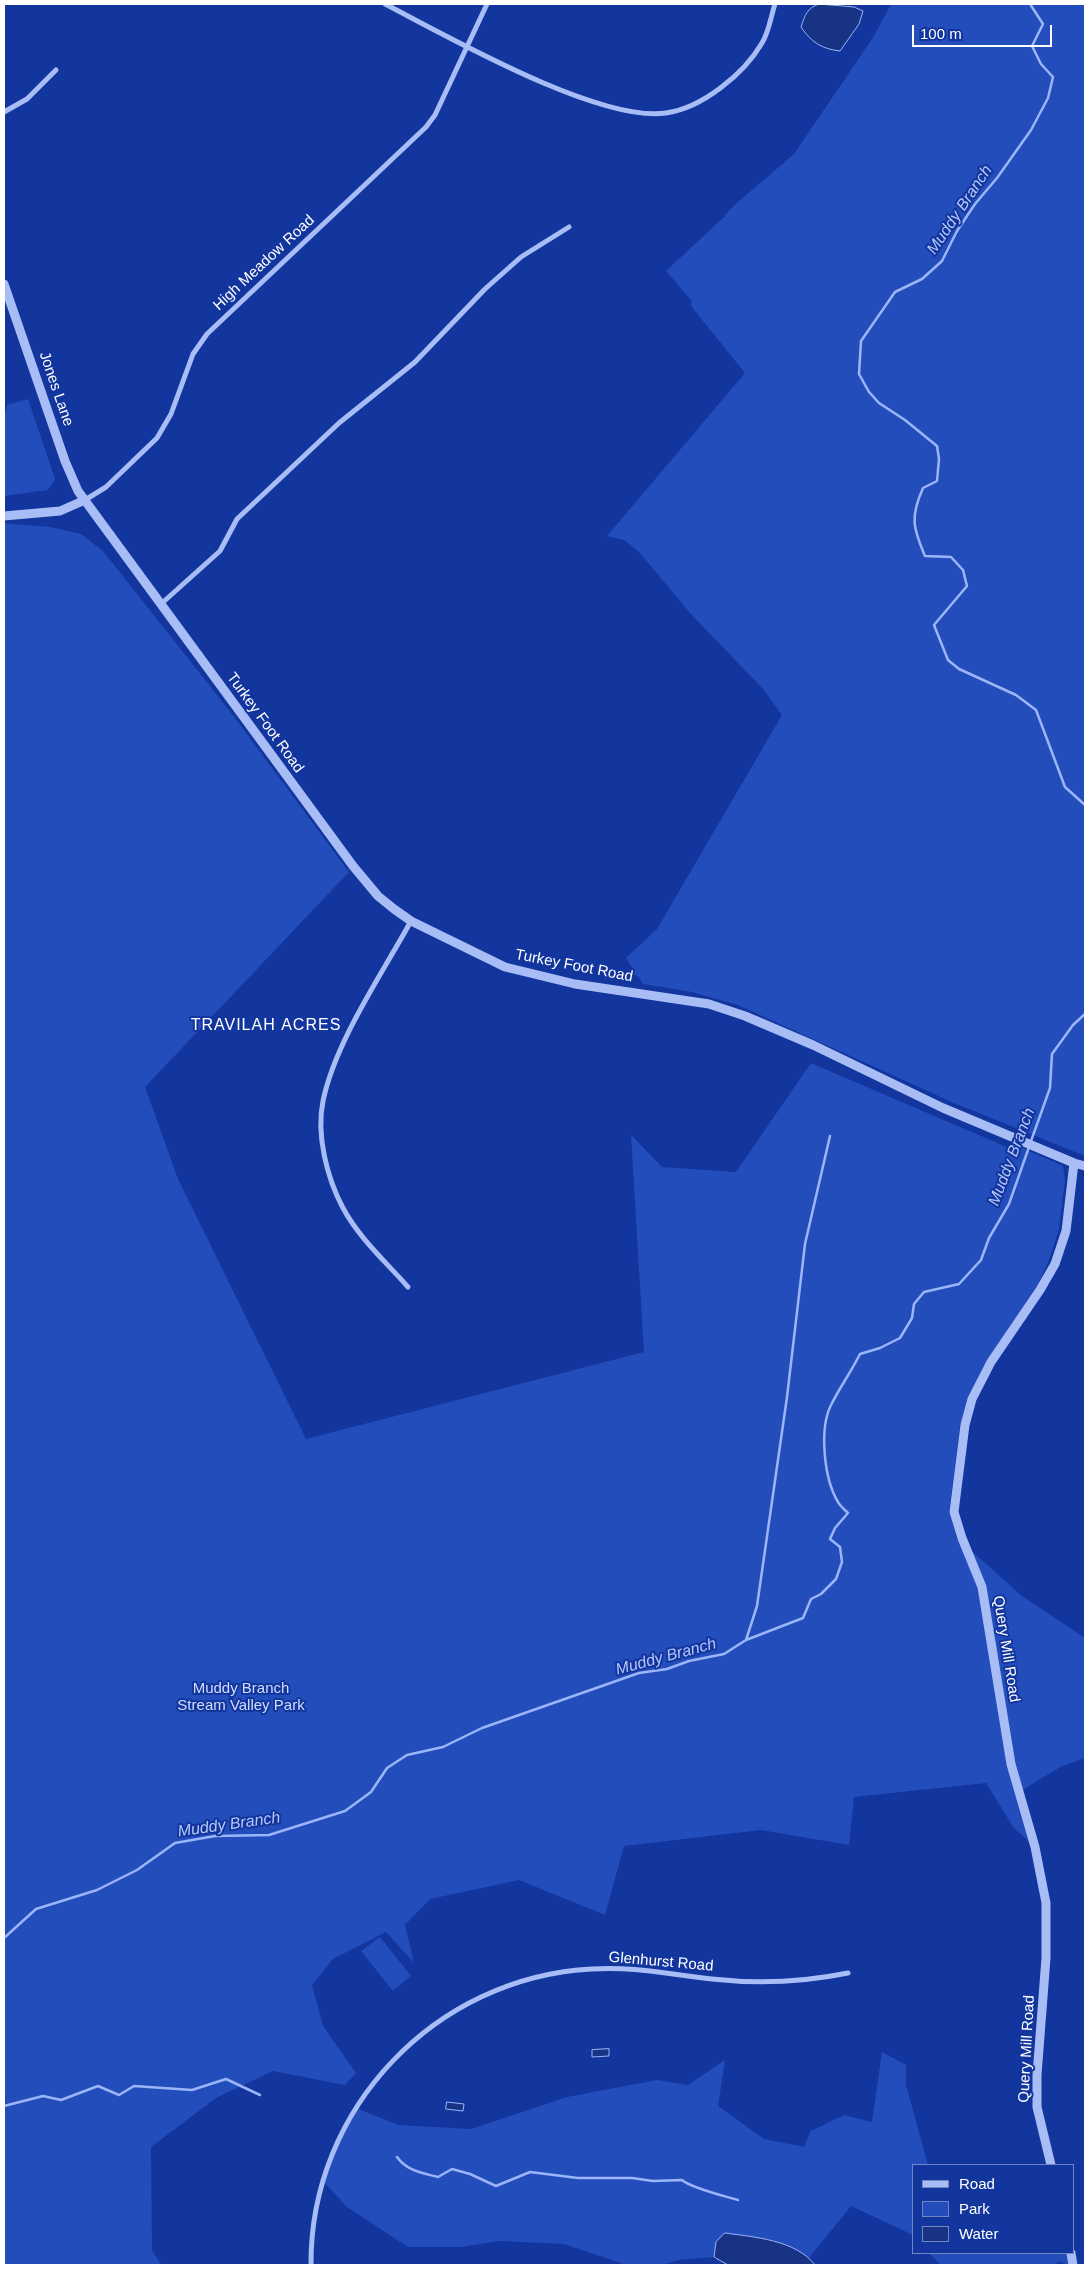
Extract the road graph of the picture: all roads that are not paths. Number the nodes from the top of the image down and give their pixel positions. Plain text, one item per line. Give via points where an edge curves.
1 (385, 4) edge
2 (487, 4) edge
3 (775, 4) edge
4 (467, 47) junction
5 (56, 70) dead end
6 (4, 112) edge
7 (569, 227) dead end
8 (4, 284) edge
9 (86, 500) junction
10 (4, 516) edge
11 (161, 604) junction
12 (411, 921) junction
13 (1074, 1163) junction
14 (1085, 1166) edge
15 (408, 1287) dead end
16 (848, 1974) dead end
17 (1051, 2164) edge
18 (311, 2265) edge

1 - 4 street
2 - 4 street, High Meadow Road
3 - 4 street via 763,42 746,65 726,84 692,105 666,113 638,113 605,105
4 - 9 street, High Meadow Road via 435,115 426,127 207,334 193,354 171,414 156,438 106,487
5 - 6 street via 27,99
7 - 11 street via 521,257 485,289 415,362 319,442 237,520 220,552
8 - 9 street, Jones Lane via 75,486
9 - 10 street via 60,511
9 - 11 street, Turkey Foot Road
11 - 12 street, Turkey Foot Road via 353,866 378,896
12 - 13 street, Turkey Foot Road via 505,967 575,984 709,1004 745,1016 943,1108
12 - 15 street via 343,1043 330,1074 322,1119 326,1168 344,1209 358,1231
13 - 14 street, Turkey Foot Road
13 - 17 street, Query Mill Road via 1066,1231 1055,1264 991,1362 972,1399 965,1425 954,1512 982,1587 1011,1764 1035,1847 1046,1903 1037,2107
16 - 18 street, Glenhurst Road via 744,1982 638,1969 584,1969 539,1975 463,2005 400,2053 381,2072 362,2099 337,2143 323,2181 316,2211

